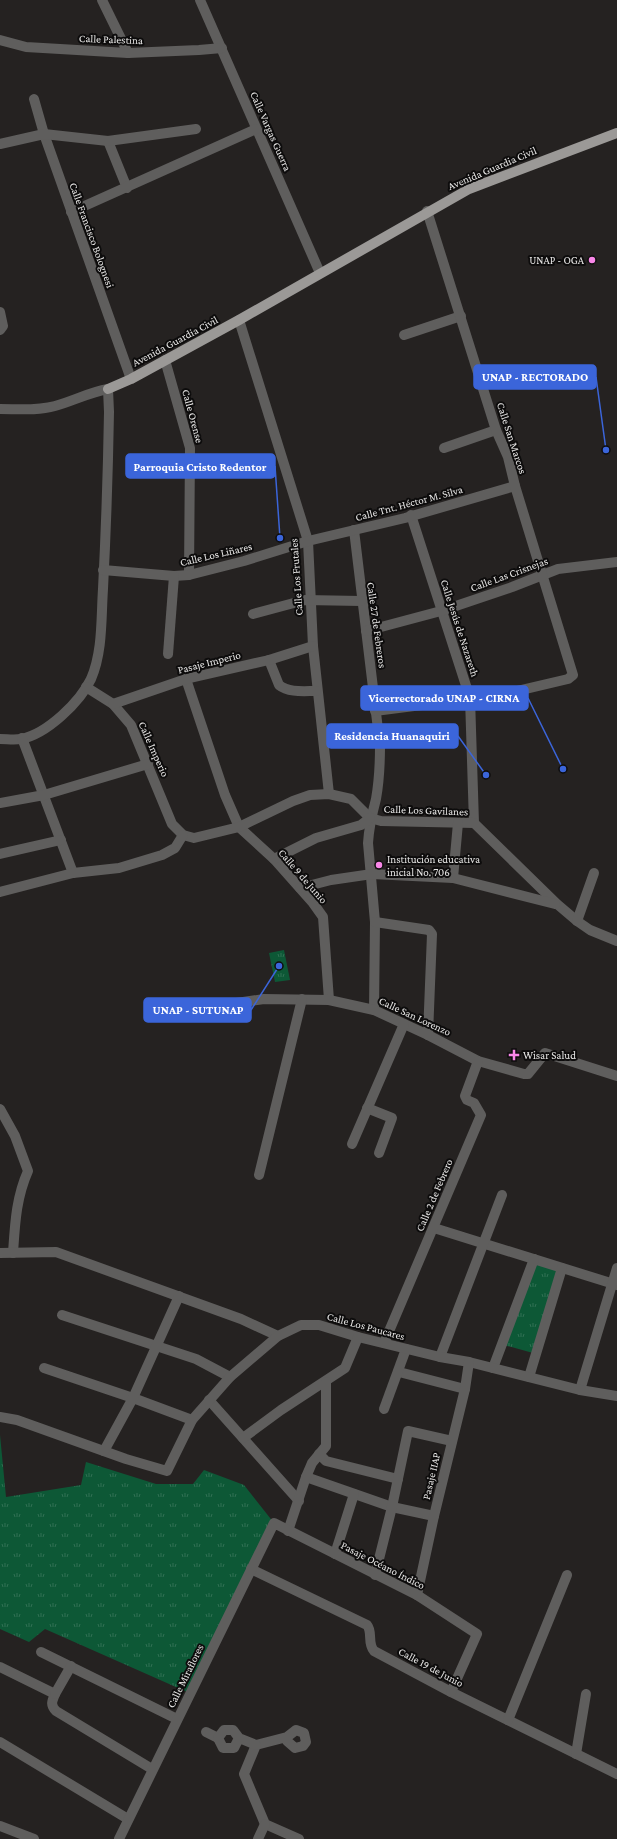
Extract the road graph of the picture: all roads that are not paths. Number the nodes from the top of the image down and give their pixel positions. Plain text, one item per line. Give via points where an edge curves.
1 (102, 0) edge
2 (200, 0) edge
3 (0, 40) edge
4 (222, 48) junction
5 (128, 53) junction
6 (34, 99) dead end
7 (196, 129) dead end
8 (256, 129) junction
9 (617, 133) edge
10 (44, 134) junction
11 (108, 141) junction
12 (0, 144) edge
13 (127, 188) junction
14 (427, 211) junction
15 (71, 212) junction
16 (320, 273) junction
17 (0, 312) edge
18 (461, 316) junction
19 (239, 320) junction
20 (2, 326) edge
21 (404, 335) dead end
22 (165, 360) junction
23 (131, 378) junction
24 (108, 388) junction
25 (0, 409) edge
26 (496, 430) junction
27 (444, 448) dead end
28 (515, 486) junction
29 (411, 515) junction
30 (354, 530) junction
31 (308, 541) junction
32 (617, 562) edge
33 (104, 570) junction
34 (543, 574) junction
35 (189, 575) junction
36 (174, 576) junction
37 (310, 601) junction
38 (361, 601) junction
39 (441, 610) junction
40 (253, 614) dead end
41 (366, 631) junction
42 (312, 646) junction
43 (168, 654) dead end
44 (268, 660) junction
45 (186, 679) junction
46 (86, 687) junction
47 (316, 691) junction
48 (470, 698) junction
49 (113, 704) junction
50 (375, 711) junction
51 (22, 738) junction
52 (0, 740) edge
53 (148, 764) junction
54 (329, 794) junction
55 (44, 795) junction
56 (0, 803) edge
57 (370, 818) junction
58 (458, 823) junction
59 (474, 823) junction
60 (239, 827) junction
61 (183, 835) junction
62 (61, 840) junction
63 (0, 854) edge
64 (274, 859) junction
65 (73, 873) junction
66 (594, 873) dead end
67 (372, 874) junction
68 (453, 878) junction
69 (300, 888) junction
70 (0, 892) edge
71 (557, 904) junction
72 (577, 921) junction
73 (375, 922) junction
74 (617, 941) edge
75 (302, 999) junction
76 (329, 1000) junction
77 (374, 1010) junction
78 (162, 1014) dead end
79 (404, 1024) junction
80 (428, 1034) junction
81 (478, 1061) junction
82 (617, 1076) edge
83 (367, 1108) junction
84 (0, 1109) edge
85 (352, 1144) dead end
86 (379, 1153) dead end
87 (259, 1176) dead end
88 (502, 1195) dead end
89 (434, 1228) junction
90 (482, 1243) junction
91 (0, 1253) edge
92 (13, 1253) junction
93 (534, 1259) junction
94 (562, 1268) junction
95 (617, 1268) edge
96 (615, 1284) edge
97 (178, 1296) junction
98 (62, 1315) dead end
99 (278, 1336) junction
100 (358, 1337) junction
101 (384, 1343) junction
102 (156, 1346) junction
103 (406, 1349) junction
104 (440, 1357) junction
105 (469, 1362) junction
106 (44, 1368) dead end
107 (493, 1368) junction
108 (399, 1372) junction
109 (230, 1377) junction
110 (529, 1377) junction
111 (326, 1382) junction
112 (465, 1389) junction
113 (580, 1390) junction
114 (617, 1396) edge
115 (133, 1398) junction
116 (209, 1400) junction
117 (384, 1409) dead end
118 (0, 1417) edge
119 (192, 1420) junction
120 (243, 1438) junction
121 (452, 1441) junction
122 (104, 1451) junction
123 (320, 1454) junction
124 (306, 1477) junction
125 (398, 1479) junction
126 (354, 1494) junction
127 (299, 1501) junction
128 (392, 1507) junction
129 (434, 1516) junction
130 (274, 1523) joint
131 (288, 1532) junction
132 (336, 1554) junction
133 (251, 1569) junction
134 (375, 1575) junction
135 (567, 1575) dead end
136 (417, 1595) junction
137 (41, 1652) dead end
138 (71, 1666) junction
139 (0, 1668) edge
140 (451, 1692) junction
141 (55, 1694) junction
142 (586, 1694) dead end
143 (177, 1719) junction
144 (508, 1720) junction
145 (206, 1732) dead end
146 (287, 1737) dead end
147 (218, 1738) junction
148 (239, 1738) junction
149 (0, 1742) edge
150 (256, 1745) junction
151 (576, 1754) junction
152 (152, 1769) junction
153 (617, 1774) edge
154 (128, 1819) junction
155 (265, 1824) junction
156 (0, 1826) edge
157 (34, 1839) edge
158 (118, 1839) edge
159 (258, 1839) edge
160 (299, 1839) edge

1 - 5 street
2 - 4 street, Calle Vargas Guerra
3 - 5 street, Calle Palestina via 26,47
4 - 5 street, Calle Palestina
4 - 8 street, Calle Vargas Guerra
6 - 10 street, Calle Francisco Bolognesi
7 - 11 street
8 - 13 street
8 - 16 street, Calle Vargas Guerra
9 - 14 main road, Avenida Guardia Civil via 470,189
10 - 11 street
10 - 12 street
10 - 15 street, Calle Francisco Bolognesi
11 - 13 street
13 - 15 street
14 - 16 main road, Avenida Guardia Civil
14 - 18 street, Calle San Marcos
15 - 23 street, Calle Francisco Bolognesi
16 - 19 main road, Avenida Guardia Civil
17 - 20 street
18 - 21 street
18 - 26 street, Calle San Marcos
19 - 22 main road, Avenida Guardia Civil
19 - 31 street, Calle Los Frutales
22 - 23 main road, Avenida Guardia Civil
22 - 35 street, Calle Orense via 190,448
23 - 24 main road, Avenida Guardia Civil
24 - 25 street via 56,406
24 - 33 street
26 - 27 street
26 - 28 street, Calle San Marcos via 508,457
28 - 29 street, Calle Tnt. Héctor M. Silva
28 - 34 street, Calle San Marcos
29 - 30 street, Calle Tnt. Héctor M. Silva
29 - 39 street, Calle Jesús de Nazareth
30 - 31 street, Calle Tnt. Héctor M. Silva
30 - 38 street, Calle 27 de Febreros
31 - 35 street, Calle Los Liñares
31 - 37 street, Calle Los Frutales
32 - 34 street, Calle Las Crisnejas via 558,569
33 - 36 street, Calle Los Liñares
33 - 46 street via 98,655
34 - 39 street, Calle Las Crisnejas
34 - 48 street, Calle San Marcos via 573,673 572,678 500,695
35 - 36 street, Calle Los Liñares
36 - 43 street
37 - 38 street
37 - 40 street via 305,600
37 - 42 street, Calle Los Frutales
38 - 41 street, Calle 27 de Febreros
39 - 41 street, Calle Las Crisnejas
39 - 48 street, Calle Jesús de Nazareth
41 - 50 street, Calle 27 de Febreros
42 - 44 street, Pasaje Imperio
42 - 47 street, Calle Los Frutales
44 - 45 street, Pasaje Imperio
44 - 47 street via 282,687 293,691
45 - 49 street, Pasaje Imperio
45 - 60 street
46 - 49 street, Calle Imperio
46 - 51 street via 53,723 44,730
47 - 54 street, Calle Los Frutales
48 - 50 street
48 - 59 street, Calle Jesús de Nazareth
49 - 53 street, Calle Imperio via 132,725
50 - 57 street, Calle 27 de Febreros via 380,746 380,770
51 - 52 street
51 - 55 street
53 - 55 street
53 - 61 street, Calle Imperio via 172,824
54 - 57 street, Calle Los Gavilanes via 351,799
54 - 60 street, Calle Los Gavilanes via 310,795 293,801
55 - 56 street
55 - 62 street
57 - 58 street, Calle Los Gavilanes via 381,821
57 - 64 street via 361,825 316,838
57 - 67 street, Calle 27 de Febreros via 368,843
58 - 59 street, Calle Los Gavilanes
58 - 68 street
59 - 71 street, Calle Los Gavilanes
60 - 61 street, Calle Los Gavilanes via 194,838
60 - 64 street, Calle 9 de Junio
61 - 65 street via 175,848 162,855 119,868
62 - 63 street
62 - 65 street
64 - 69 street, Calle 9 de Junio
65 - 70 street
66 - 72 street
67 - 68 street
67 - 69 street
67 - 73 street, Calle 27 de Febreros
68 - 71 street
69 - 76 street, Calle 9 de Junio via 323,917
71 - 72 street, Calle Los Gavilanes
72 - 74 street, Calle Los Gavilanes via 590,930
73 - 77 street, Calle 27 de Febreros
73 - 80 street via 430,930 432,934
75 - 76 street, Calle San Lorenzo
75 - 78 street, Calle San Lorenzo via 264,999
75 - 87 street
76 - 77 street, Calle San Lorenzo
77 - 79 street, Calle San Lorenzo
79 - 80 street, Calle San Lorenzo
79 - 83 street
80 - 81 street, Calle San Lorenzo
81 - 82 street, Calle San Lorenzo via 526,1075 546,1053
81 - 89 street, Calle 2 de Febrero via 465,1096 474,1103 481,1115
83 - 85 street
83 - 86 street via 392,1118
84 - 92 street via 28,1171 16,1208
88 - 90 street
89 - 90 street
89 - 101 street, Calle 2 de Febrero
90 - 93 street
90 - 104 street
91 - 92 street
92 - 97 street via 56,1252
93 - 94 street
93 - 107 street
94 - 96 street
94 - 110 street
95 - 96 street
96 - 113 street
97 - 99 street via 241,1319
97 - 102 street
98 - 102 street
99 - 100 street, Calle Los Paucares via 302,1325 319,1325
99 - 109 street, Calle Los Paucares
100 - 101 street, Calle Los Paucares
100 - 111 street via 345,1368
101 - 103 street, Calle Los Paucares
102 - 109 street via 196,1359
102 - 115 street
103 - 104 street, Calle Los Paucares
103 - 108 street
104 - 105 street, Calle Los Paucares
105 - 107 street, Calle Los Paucares
105 - 112 street, Pasaje IIAP
106 - 115 street
107 - 110 street, Calle Los Paucares
108 - 112 street
108 - 117 street
109 - 116 street, Calle Los Paucares
110 - 113 street, Calle Los Paucares
111 - 120 street
111 - 123 street via 326,1446
112 - 121 street, Pasaje IIAP
113 - 114 street, Calle Los Paucares
115 - 119 street
115 - 122 street
116 - 119 street, Calle Los Paucares
116 - 120 street
118 - 122 street via 17,1420
119 - 122 street, Calle Los Paucares via 167,1471
120 - 127 street
121 - 125 street via 408,1431
121 - 129 street, Pasaje IIAP
123 - 124 street via 312,1463
123 - 125 street via 326,1461
124 - 126 street
124 - 127 street
125 - 128 street
126 - 128 street
126 - 132 street
127 - 131 street
128 - 129 street
128 - 134 street
129 - 136 street, Pasaje IIAP
130 - 131 street, Pasaje Océano Índico
130 - 133 street, Calle Miraflores
131 - 132 street, Pasaje Océano Índico
132 - 134 street, Pasaje Océano Índico
133 - 140 street, Calle 19 de Junio via 367,1625 370,1628 371,1647 374,1651
133 - 143 street, Calle Miraflores
134 - 136 street, Pasaje Océano Índico
135 - 144 street
136 - 140 street, Pasaje Océano Índico via 477,1634
137 - 138 street
138 - 141 street
138 - 143 street
139 - 141 street
140 - 144 street, Calle 19 de Junio
141 - 152 street via 52,1707 56,1711
142 - 151 street
143 - 152 street, Calle Miraflores
144 - 151 street, Calle 19 de Junio
145 - 147 street
146 - 150 street
147 - 148 street via 220,1733 229,1729
147 - 148 street via 223,1748 228,1749 234,1748
148 - 150 street
149 - 154 street
150 - 155 street via 244,1774
151 - 153 street, Calle 19 de Junio
152 - 154 street, Calle Miraflores
154 - 158 street, Calle Miraflores
155 - 159 street
155 - 160 street
156 - 157 street

